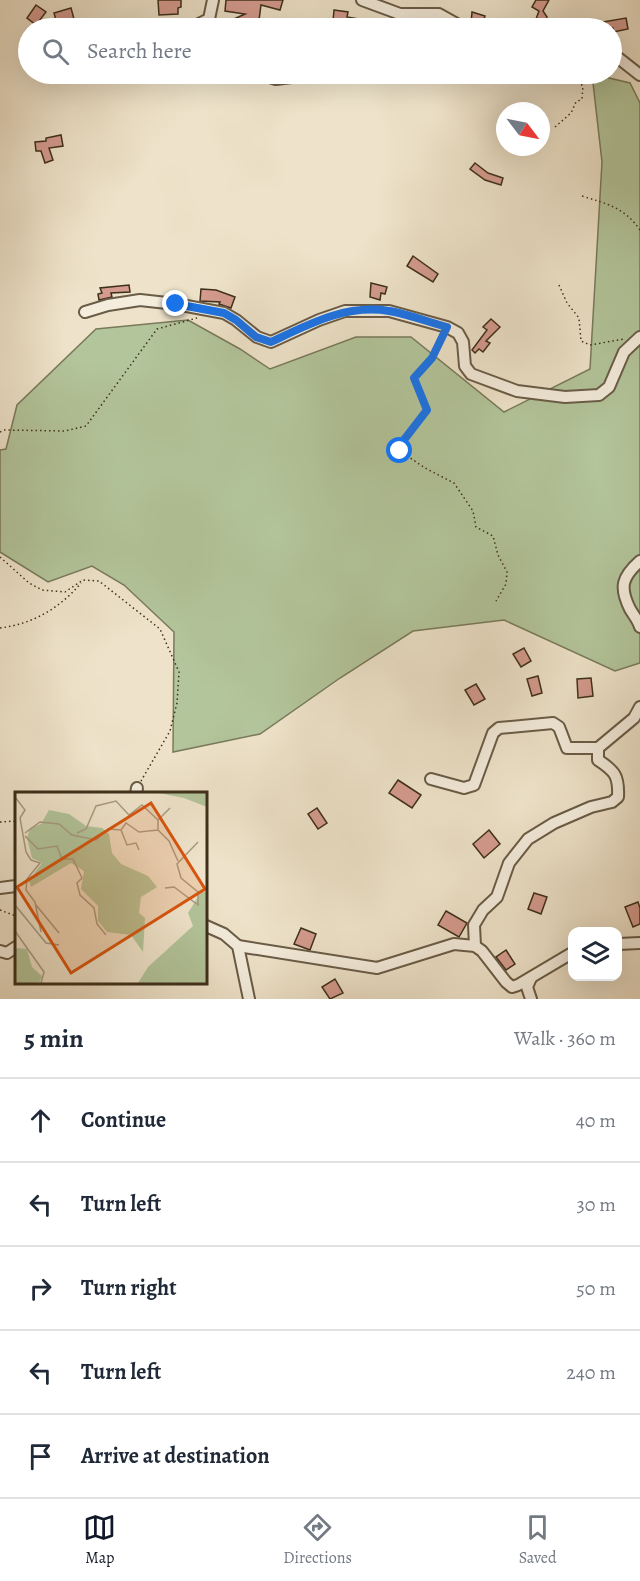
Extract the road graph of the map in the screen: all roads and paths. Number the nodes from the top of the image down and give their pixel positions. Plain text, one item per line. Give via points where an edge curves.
1 (213, 0) edge
2 (362, 0) edge
3 (209, 18) edge
4 (446, 18) edge
5 (622, 61) edge
6 (640, 75) edge
7 (581, 84) edge
8 (555, 127) dead end
9 (582, 196) dead end
10 (640, 230) edge
11 (559, 285) dead end
12 (85, 312) dead end
13 (199, 318) dead end
14 (447, 327) junction
15 (640, 337) edge
16 (624, 339) dead end
17 (0, 432) edge
18 (0, 557) edge
19 (640, 561) edge
20 (83, 580) junction
21 (496, 602) dead end
22 (640, 627) edge
23 (0, 628) edge
24 (640, 707) edge
25 (598, 748) junction
26 (430, 779) dead end
27 (136, 791) edge
28 (15, 821) edge
29 (0, 822) edge
30 (15, 886) edge
31 (0, 888) edge
32 (0, 909) edge
33 (15, 915) edge
34 (207, 926) edge
35 (640, 943) edge
36 (622, 944) edge
37 (238, 946) junction
38 (475, 946) junction
39 (15, 948) edge
40 (0, 951) edge
41 (568, 956) edge
42 (531, 978) junction
43 (249, 999) edge
44 (531, 999) edge

1 - 3 street
2 - 4 street via 400,14 439,14
5 - 6 street
7 - 8 path via 582,99
9 - 10 path via 616,207 631,216
11 - 16 path via 579,318 581,341 590,345
12 - 14 street via 140,300 176,304 224,313 256,337 271,342 345,311 389,311
13 - 17 path via 157,329 86,426 65,431
14 - 15 street via 458,333 463,342 465,366 471,374 517,391 565,397 599,395 609,387 624,352
14 - 21 path via 432,358 414,378 427,410 400,445 400,451 454,483 473,511 476,526 493,536 507,572 506,584
18 - 20 path via 42,590 65,592
19 - 22 street via 622,585
20 - 23 path via 67,600 34,620
20 - 27 path via 99,580 160,629 179,672 170,730
24 - 25 street via 634,718
25 - 26 street via 567,748 559,727 553,723 499,728 493,733 474,785 464,788
25 - 38 street via 598,760 618,780 618,796 612,802 554,823 528,839 509,863 497,897 474,925
28 - 29 path
30 - 31 street
32 - 33 path
34 - 37 street
35 - 36 street
37 - 38 street via 377,968 454,944
37 - 43 street
38 - 42 street via 512,987
39 - 40 street via 7,953
41 - 42 street
42 - 44 street via 527,987

